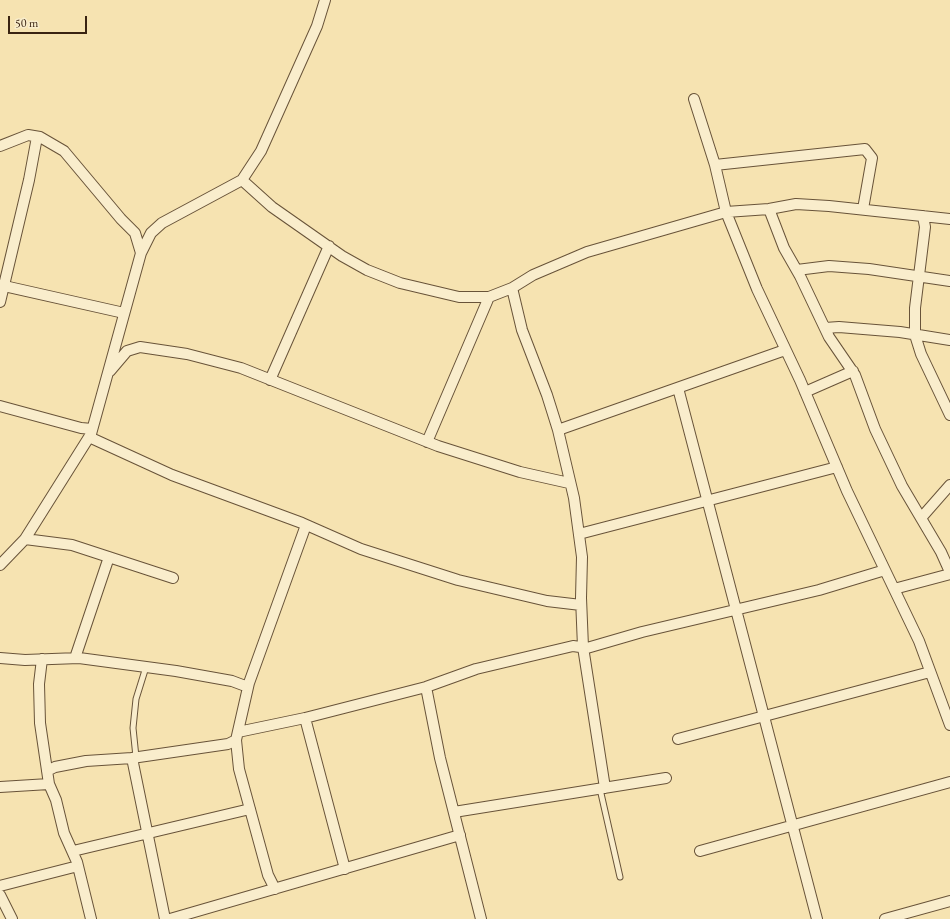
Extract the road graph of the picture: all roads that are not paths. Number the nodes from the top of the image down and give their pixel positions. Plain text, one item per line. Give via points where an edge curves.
1 (325, 0) edge
2 (694, 99) dead end
3 (37, 137) junction
4 (0, 146) edge
5 (715, 166) junction
6 (242, 180) junction
7 (769, 209) junction
8 (863, 209) junction
9 (726, 212) junction
10 (923, 216) junction
11 (950, 219) edge
12 (329, 246) junction
13 (141, 253) junction
14 (797, 270) junction
15 (919, 277) junction
16 (950, 281) edge
17 (2, 285) edge
18 (512, 288) junction
19 (489, 297) junction
20 (0, 302) edge
21 (124, 313) junction
22 (825, 328) junction
23 (915, 335) junction
24 (950, 340) edge
25 (785, 350) junction
26 (853, 371) junction
27 (108, 374) junction
28 (270, 380) junction
29 (678, 388) junction
30 (805, 392) junction
31 (0, 406) edge
32 (950, 415) edge
33 (558, 430) junction
34 (90, 433) junction
35 (427, 442) junction
36 (837, 467) junction
37 (569, 483) junction
38 (950, 485) edge
39 (707, 500) junction
40 (921, 518) junction
41 (306, 525) junction
42 (579, 534) junction
43 (25, 539) junction
44 (109, 557) junction
45 (948, 562) edge
46 (0, 565) edge
47 (885, 570) junction
48 (950, 573) edge
49 (173, 578) dead end
50 (894, 589) junction
51 (581, 605) junction
52 (736, 610) junction
53 (583, 647) junction
54 (0, 658) edge
55 (75, 658) junction
56 (42, 659) junction
57 (146, 667) junction
58 (930, 672) junction
59 (248, 686) junction
60 (426, 687) junction
61 (762, 716) junction
62 (305, 718) junction
63 (950, 725) edge
64 (237, 736) junction
65 (678, 739) dead end
66 (134, 758) junction
67 (48, 771) junction
68 (666, 778) dead end
69 (950, 782) edge
70 (49, 784) junction
71 (0, 787) edge
72 (602, 788) junction
73 (250, 809) junction
74 (454, 812) junction
75 (792, 825) junction
76 (148, 833) junction
77 (460, 835) junction
78 (73, 851) junction
79 (700, 851) dead end
80 (78, 866) junction
81 (345, 869) junction
82 (620, 877) dead end
83 (0, 886) edge
84 (275, 889) junction
85 (0, 895) edge
86 (950, 901) edge
87 (12, 919) edge
88 (91, 919) edge
89 (165, 919) edge
90 (170, 919) edge
91 (481, 919) edge
92 (817, 919) edge
93 (885, 919) edge

1 - 6 street via 318,26 261,151
2 - 5 street
3 - 4 street via 28,136
3 - 13 street via 64,151 77,165 135,233
3 - 17 street via 11,262
5 - 8 street via 865,149 872,158
5 - 9 street
6 - 12 street via 272,207
6 - 13 street via 162,223 151,233
7 - 8 street via 796,204
7 - 9 street
7 - 14 street via 784,248
8 - 10 street
9 - 18 street via 587,252 533,275
9 - 25 street via 757,290
10 - 11 street
10 - 15 street via 925,228
12 - 19 street via 367,270 400,283 459,297
12 - 28 street
13 - 21 street
14 - 15 street via 829,266
14 - 22 street
15 - 16 street
15 - 23 street
17 - 20 street
17 - 21 street
18 - 19 street
18 - 33 street via 522,330
19 - 35 street
21 - 27 street
22 - 23 street via 839,326
22 - 26 street
23 - 24 street
23 - 32 street via 921,354
25 - 29 street
25 - 30 street
26 - 30 street
26 - 40 street via 875,429 902,486
27 - 28 street via 127,351 140,347 187,354 241,368
27 - 34 street
28 - 35 street
29 - 33 street
29 - 39 street
30 - 36 street
31 - 34 street via 81,428
33 - 37 street
34 - 41 street via 172,475
34 - 43 street
35 - 37 street via 520,472
36 - 39 street
36 - 47 street
37 - 42 street via 574,498
38 - 40 street
39 - 42 street
39 - 52 street
40 - 45 street
41 - 51 street via 361,549 424,570 547,601
41 - 59 street
42 - 51 street via 582,557
43 - 44 street via 72,545
43 - 46 street
44 - 49 street
44 - 55 street
45 - 48 street
47 - 50 street
47 - 52 street via 819,590
48 - 50 street
50 - 58 street
51 - 53 street
52 - 53 street
52 - 61 street
53 - 60 street via 573,646 476,669
53 - 72 street
54 - 56 street
55 - 56 street
55 - 57 street
56 - 67 street via 39,684 40,723
57 - 59 street via 211,677
57 - 66 lane via 136,699 133,728
58 - 61 street
58 - 63 street
59 - 64 street
60 - 62 street
60 - 74 street
61 - 65 street
61 - 75 street
62 - 64 street
62 - 81 street
64 - 66 street via 228,744
64 - 73 street via 239,769
66 - 67 street via 86,761 55,767
66 - 76 street
67 - 70 street
68 - 72 street
69 - 75 street
70 - 71 street
70 - 78 street via 56,800 64,834
72 - 74 street
72 - 82 lane
73 - 76 street
73 - 84 street via 268,874
74 - 77 street
75 - 79 street
75 - 92 street
76 - 78 street
76 - 89 street
77 - 81 street
77 - 91 street
78 - 80 street
80 - 83 street
80 - 88 street
81 - 84 street
84 - 90 street
85 - 87 street
86 - 93 street

